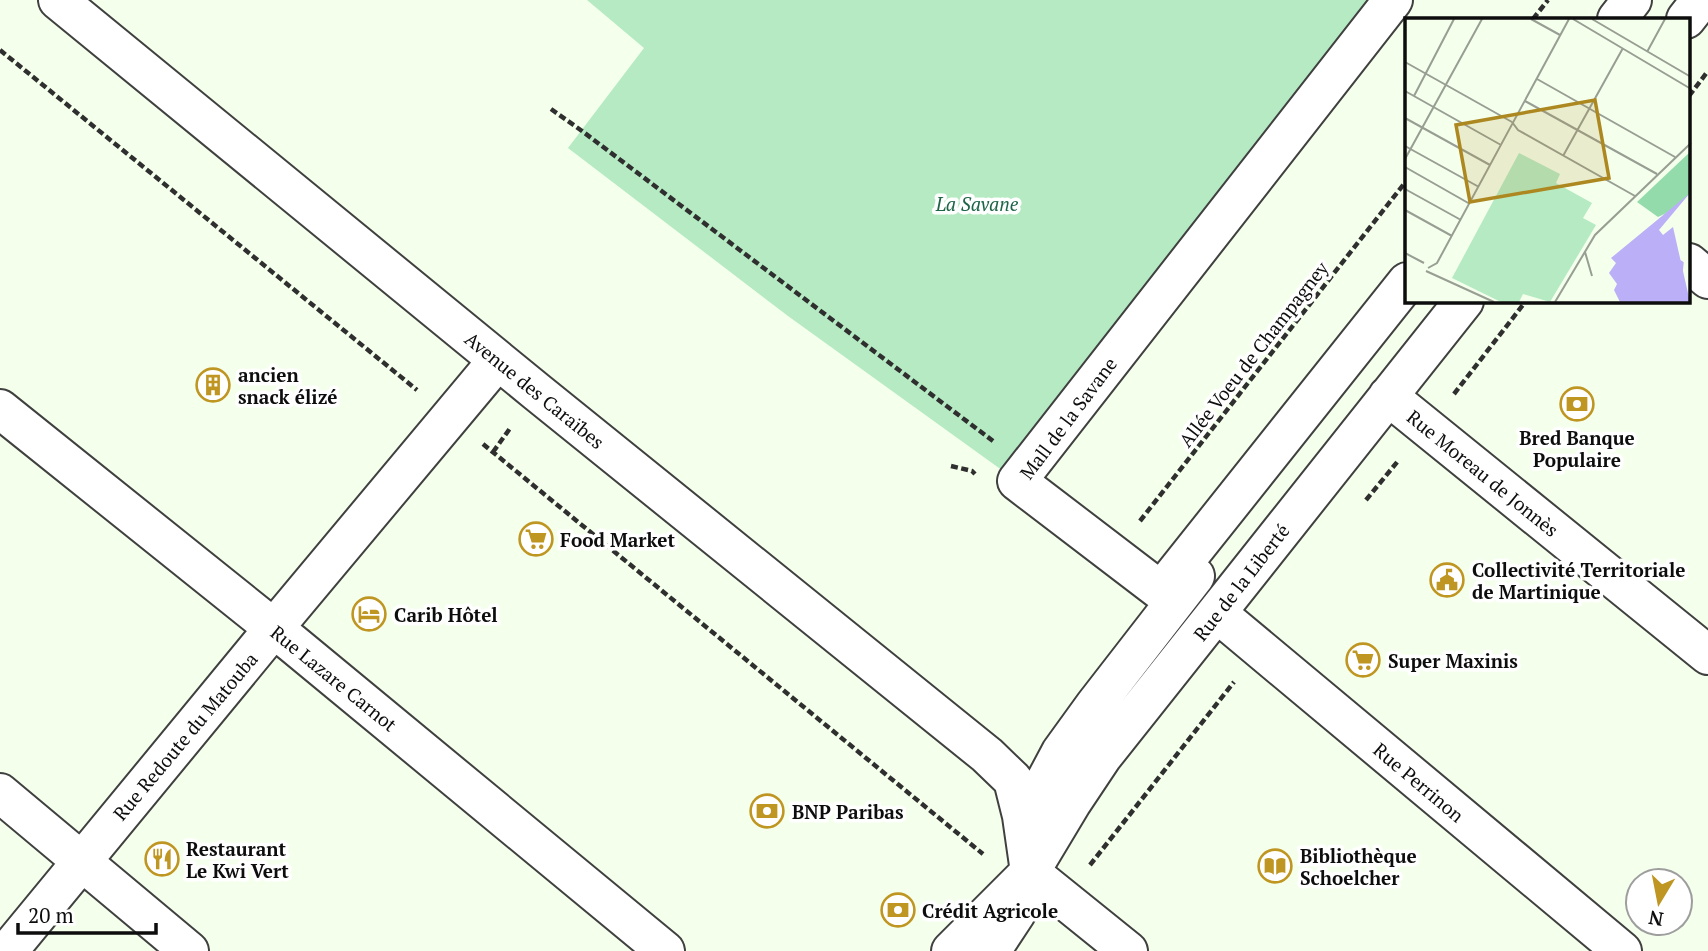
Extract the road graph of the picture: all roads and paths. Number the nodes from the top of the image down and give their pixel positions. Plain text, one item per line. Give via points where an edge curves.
1 (58, 0) edge
2 (1393, 0) edge
3 (1548, 0) edge
4 (1632, 0) edge
5 (1653, 0) edge
6 (1701, 0) edge
7 (1534, 18) edge
8 (1618, 18) edge
9 (1639, 18) edge
10 (1687, 18) edge
11 (0, 50) edge
12 (1708, 71) edge
13 (1690, 95) edge
14 (551, 110) dead end
15 (1405, 183) edge
16 (1690, 264) edge
17 (1708, 279) edge
18 (1405, 285) edge
19 (1413, 303) edge
20 (1462, 303) edge
21 (1524, 303) edge
22 (498, 360) junction
23 (1388, 396) junction
24 (1451, 397) dead end
25 (0, 409) edge
26 (450, 417) junction
27 (514, 422) dead end
28 (996, 443) dead end
29 (493, 452) junction
30 (1400, 458) dead end
31 (1365, 501) dead end
32 (1138, 523) dead end
33 (1217, 613) junction
34 (274, 628) junction
35 (1708, 655) edge
36 (1236, 679) dead end
37 (1045, 788) junction
38 (0, 793) edge
39 (987, 858) dead end
40 (81, 860) junction
41 (1030, 872) junction
42 (1084, 873) dead end
43 (8, 951) edge
44 (189, 951) edge
45 (665, 951) edge
46 (951, 951) edge
47 (991, 951) edge
48 (1128, 951) edge
49 (1622, 951) edge

1 - 22 street, Avenue des Caraïbes
2 - 18 street, Mall de la Savane via 1017,481 1161,591
3 - 7 path
4 - 8 street
5 - 9 street
6 - 10 street
11 - 26 path
12 - 13 path
14 - 28 path
15 - 32 path, Allée Voeu de Champagney
16 - 17 street
19 - 37 street via 1095,705 1061,752
20 - 23 street, Rue de la Liberté
21 - 24 path
22 - 26 street, Rue Redoute du Matouba
22 - 37 street, Avenue des Caraïbes via 988,755
23 - 33 street, Rue de la Liberté
23 - 35 street, Rue Moreau de Jonnès
25 - 34 street, Rue Lazare Carnot
26 - 29 path
26 - 34 street, Rue Redoute du Matouba
27 - 29 path
29 - 39 path
30 - 31 path
33 - 37 street, Rue de la Liberté via 1102,757
33 - 49 street, Rue Perrinon
34 - 40 street, Rue Redoute du Matouba
34 - 45 street, Rue Lazare Carnot
36 - 42 path
37 - 41 street via 1022,816
37 - 41 street, Rue de la Liberté via 1072,802
38 - 40 street
40 - 43 street, Rue Redoute du Matouba
40 - 44 street
41 - 46 street
41 - 47 street via 1016,913
41 - 48 street

